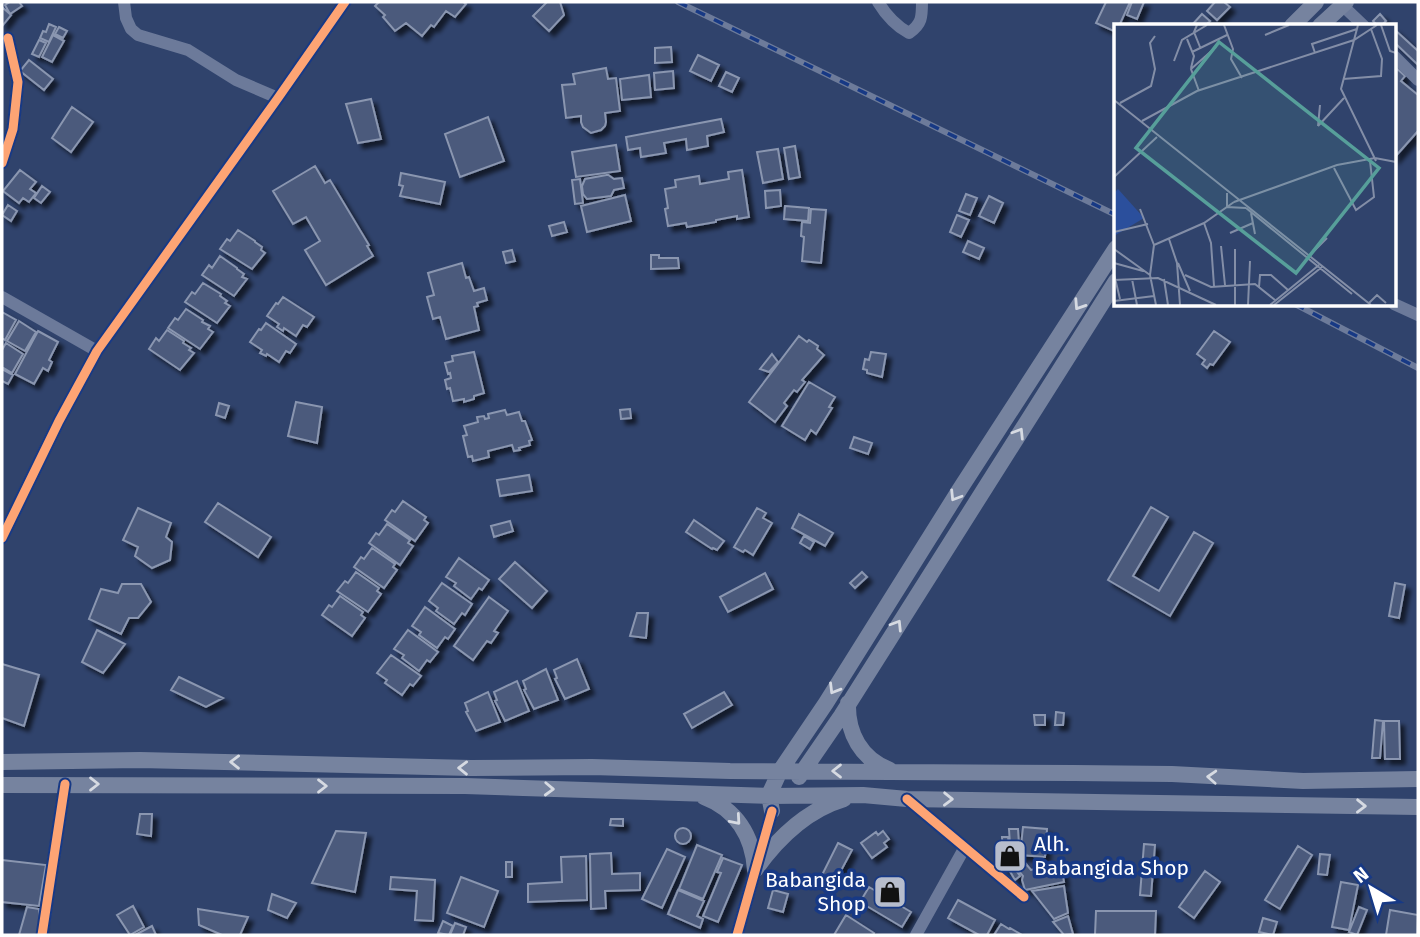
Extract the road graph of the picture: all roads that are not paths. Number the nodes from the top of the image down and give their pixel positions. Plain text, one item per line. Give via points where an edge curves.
1 (124, 2) edge
2 (345, 2) edge
3 (878, 2) edge
4 (922, 2) edge
5 (1316, 2) edge
6 (1344, 3) edge
7 (1294, 24) edge
8 (1322, 24) edge
9 (1362, 24) edge
10 (9, 38) dead end
11 (1396, 58) edge
12 (1418, 80) edge
13 (278, 98) junction
14 (2, 163) edge
15 (1114, 250) edge
16 (1114, 283) edge
17 (2, 297) edge
18 (1396, 305) edge
19 (1418, 315) edge
20 (97, 351) junction
21 (2, 538) edge
22 (848, 704) junction
23 (2, 762) edge
24 (780, 771) junction
25 (803, 771) junction
26 (896, 771) junction
27 (1418, 779) edge
28 (65, 784) junction
29 (2, 785) edge
30 (689, 793) junction
31 (787, 795) junction
32 (863, 795) junction
33 (907, 799) junction
34 (771, 803) junction
35 (1418, 807) edge
36 (965, 847) junction
37 (755, 870) junction
38 (1024, 897) dead end
39 (42, 935) edge
40 (737, 935) edge
41 (916, 935) edge

1 - 13 street via 131,29 138,35 188,50 236,80
2 - 13 street
3 - 4 street via 900,29 909,33 918,27
5 - 7 main road
6 - 8 main road
6 - 9 street
10 - 14 street via 18,82 13,129
11 - 12 street
13 - 20 street
15 -> 24 main road
22 -> 16 main road
17 - 20 street
18 - 19 street
20 - 21 street
22 - 25 main road
22 - 26 main road via 848,723 860,749 876,763
24 -> 23 main road via 140,760
24 - 25 main road
24 - 34 main road
26 -> 25 main road
25 - 31 main road
27 -> 26 main road via 1303,781 1172,774
28 - 29 main road
28 -> 30 main road via 465,786
28 - 39 street
30 - 34 main road
30 -> 37 main road via 722,806 738,821 749,839
31 - 32 main road
31 - 34 main road
32 - 33 main road
32 - 37 main road via 838,801 800,822
33 -> 35 main road
33 - 36 street
34 - 37 street
36 - 38 street
36 - 41 street
37 - 40 street

